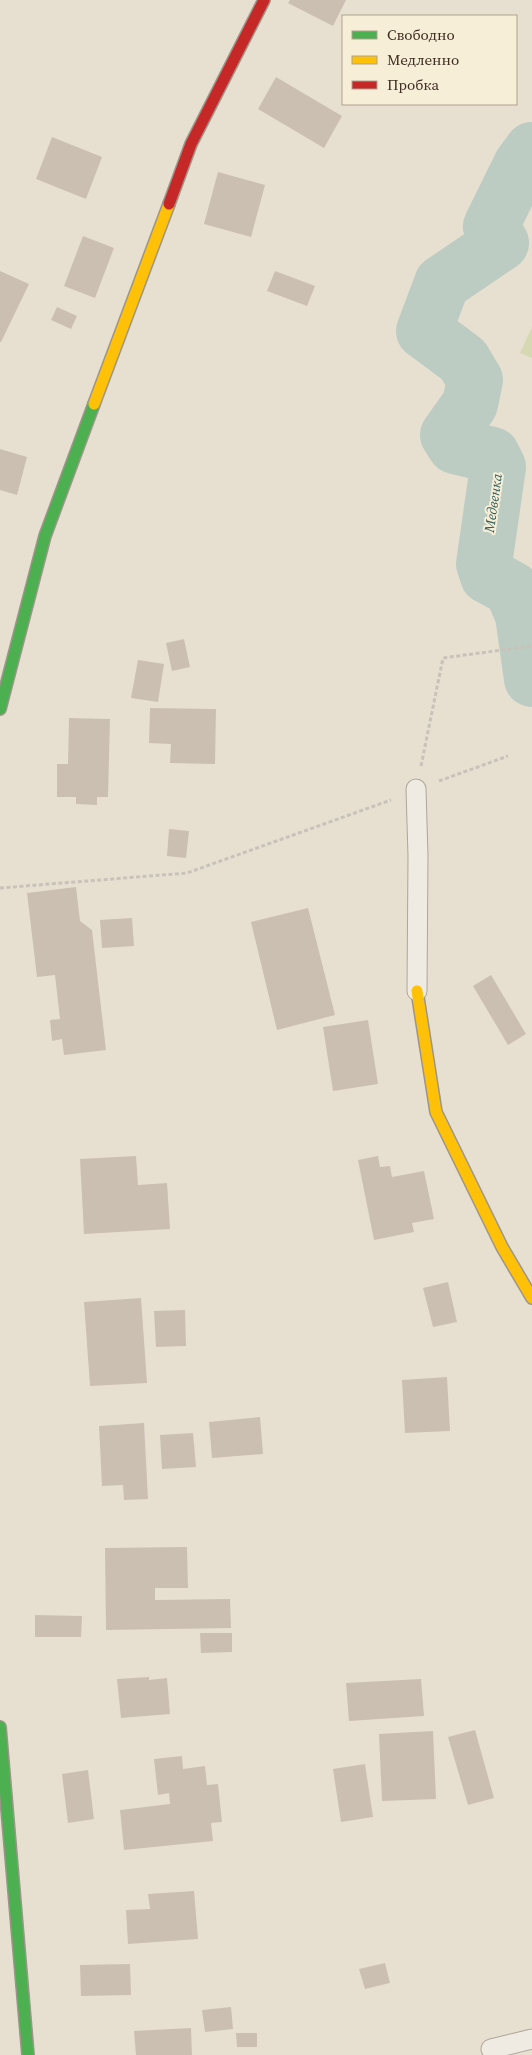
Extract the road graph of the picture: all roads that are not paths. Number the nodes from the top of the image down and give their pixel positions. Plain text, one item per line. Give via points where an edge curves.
1 (264, 0) edge
2 (0, 709) edge
3 (416, 788) road end
4 (417, 990) joint
5 (532, 1298) edge
6 (0, 1728) edge
7 (532, 2038) edge
8 (491, 2049) dead end
9 (28, 2055) edge

1 - 2 street via 191,144 45,536
3 - 4 lane
4 - 5 street via 436,1112 502,1247
6 - 9 street
7 - 8 lane

